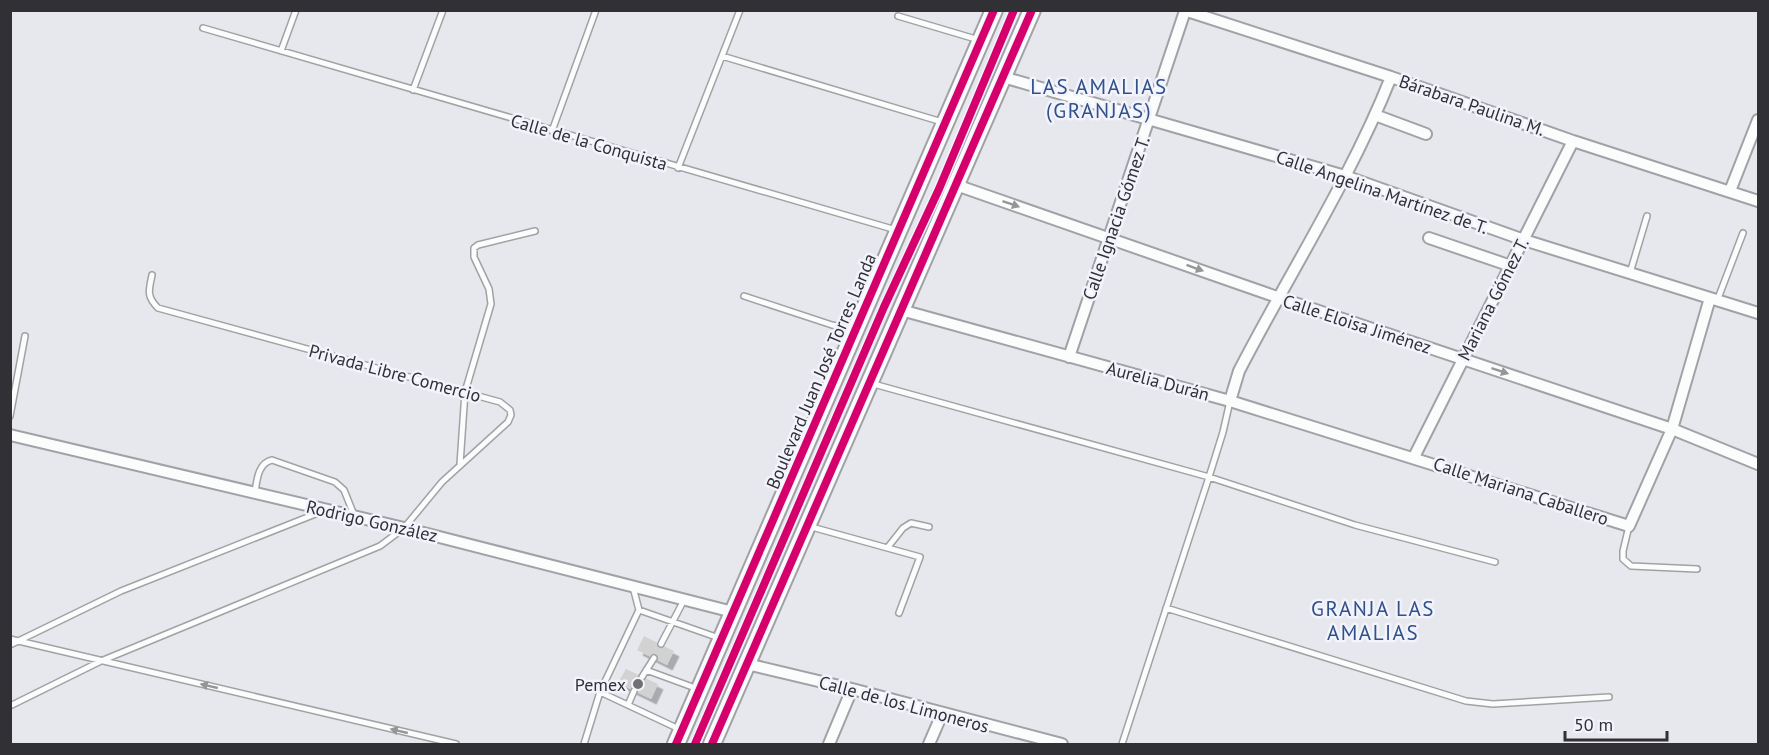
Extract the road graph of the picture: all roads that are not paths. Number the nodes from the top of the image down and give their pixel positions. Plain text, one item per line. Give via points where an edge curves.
1 (296, 10) edge
2 (443, 10) edge
3 (596, 10) edge
4 (740, 10) edge
5 (1032, 10) edge
6 (993, 11) edge
7 (1185, 11) edge
8 (898, 16) dead end
9 (203, 28) dead end
10 (981, 41) junction
11 (281, 51) junction
12 (722, 56) junction
13 (1003, 77) junction
14 (1391, 77) junction
15 (413, 90) junction
16 (1376, 115) junction
17 (1149, 119) junction
18 (1758, 120) edge
19 (945, 123) junction
20 (552, 131) junction
21 (1426, 134) dead end
22 (1573, 141) junction
23 (678, 168) junction
24 (1345, 176) junction
25 (956, 185) junction
26 (1730, 191) junction
27 (1758, 201) edge
28 (1647, 216) dead end
29 (535, 231) dead end
30 (898, 231) junction
31 (1743, 233) dead end
32 (1109, 237) junction
33 (1429, 238) dead end
34 (1524, 240) junction
35 (1511, 266) junction
36 (1629, 273) junction
37 (152, 275) dead end
38 (744, 296) dead end
39 (1277, 297) junction
40 (1713, 299) junction
41 (901, 310) junction
42 (1758, 313) edge
43 (855, 329) junction
44 (26, 336) dead end
45 (1068, 357) junction
46 (1462, 358) junction
47 (869, 383) junction
48 (465, 392) junction
49 (1230, 401) junction
50 (10, 416) edge
51 (1672, 429) junction
52 (10, 435) edge
53 (1414, 457) junction
54 (460, 464) junction
55 (1758, 464) edge
56 (1209, 477) junction
57 (254, 493) junction
58 (324, 510) junction
59 (355, 517) junction
60 (807, 525) junction
61 (929, 526) dead end
62 (1629, 526) junction
63 (404, 528) junction
64 (888, 547) junction
65 (1494, 562) dead end
66 (1696, 569) dead end
67 (633, 587) junction
68 (684, 600) junction
69 (1166, 608) junction
70 (639, 610) junction
71 (733, 612) junction
72 (899, 613) dead end
73 (672, 622) junction
74 (10, 639) edge
75 (721, 639) junction
76 (21, 641) junction
77 (661, 644) dead end
78 (10, 645) edge
79 (654, 658) dead end
80 (101, 661) junction
81 (747, 664) junction
82 (646, 670) junction
83 (642, 676) dead end
84 (852, 689) junction
85 (699, 690) junction
86 (634, 691) dead end
87 (600, 692) junction
88 (1610, 697) dead end
89 (12, 705) dead end
90 (628, 705) junction
91 (942, 714) junction
92 (679, 737) edge
93 (1028, 741) edge
94 (456, 744) edge
95 (584, 744) edge
96 (712, 744) edge
97 (829, 744) edge
98 (929, 744) edge
99 (1062, 744) edge
100 (1122, 744) edge

1 - 11 lane
2 - 15 lane
3 - 20 lane
4 - 12 lane
5 - 13 main road
6 - 10 main road, Boulevard Juan José Torres Landa
7 - 14 street, Bárabara Paulina M.
7 - 17 street, Calle Ignacia Gómez T.
8 - 10 lane
9 - 11 lane, Calle de la Conquista
10 - 19 main road, Boulevard Juan José Torres Landa
11 - 15 lane, Calle de la Conquista
12 - 19 lane
12 - 23 lane
13 - 17 street, Calle Angelina Martínez de T.
13 - 25 main road
14 - 16 street
14 - 22 street, Bárabara Paulina M.
15 - 20 lane, Calle de la Conquista
16 - 21 street
16 - 24 street
17 - 24 street, Calle Angelina Martínez de T.
17 - 32 street, Calle Ignacia Gómez T.
18 - 26 street
19 - 30 main road, Boulevard Juan José Torres Landa
20 - 23 lane, Calle de la Conquista
22 - 26 street, Bárabara Paulina M.
22 - 34 street, Mariana Gómez T.
23 - 30 lane, Calle de la Conquista
24 - 34 street, Calle Angelina Martínez de T.
24 - 39 street
25 -> 32 street, Calle Eloisa Jiménez
25 - 41 main road
26 - 27 street, Bárabara Paulina M.
28 - 36 lane
29 - 48 lane via 474,248 491,304
30 - 43 main road, Boulevard Juan José Torres Landa
31 - 40 lane
32 -> 39 street, Calle Eloisa Jiménez
32 - 45 street, Calle Ignacia Gómez T.
33 - 35 street
34 - 35 street, Mariana Gómez T.
34 - 36 street, Calle Angelina Martínez de T.
35 - 46 street, Mariana Gómez T.
36 - 40 street, Calle Angelina Martínez de T.
37 - 48 lane, Privada Libre Comercio via 150,300 158,308
38 - 43 lane via 832,326
39 - 46 street, Calle Eloisa Jiménez
39 - 49 street via 1239,371
40 - 42 street, Calle Angelina Martínez de T.
40 - 51 street
41 - 45 street, Aurelia Durán
41 - 47 main road
43 - 71 main road, Boulevard Juan José Torres Landa
44 - 50 lane
45 - 49 street, Aurelia Durán
46 -> 51 street, Calle Eloisa Jiménez
46 - 53 street, Mariana Gómez T.
47 - 56 lane
47 - 60 main road
48 - 54 lane
48 - 54 lane, Privada Libre Comercio via 500,402 511,416
49 - 53 street, Aurelia Durán
49 - 56 lane
51 - 55 street, Calle Eloisa Jiménez
51 - 62 street
52 - 57 street, Rodrigo González
53 - 62 street, Calle Mariana Caballero
54 - 63 lane, Privada Libre Comercio
56 - 65 lane via 1355,525
56 - 69 lane
57 - 58 street, Rodrigo González
57 - 59 lane via 262,465 272,460 335,482 344,490
58 - 59 street, Rodrigo González
58 - 76 lane via 121,591
59 - 63 street, Rodrigo González
60 - 64 lane
60 - 81 main road
61 - 64 lane via 911,523
62 - 66 lane via 1623,559 1631,566
63 - 67 street, Rodrigo González
63 - 80 lane, Privada Libre Comercio via 362,554
64 - 72 lane via 920,557
67 - 68 street, Rodrigo González
67 - 70 lane
68 - 71 street, Rodrigo González
68 - 73 lane
69 - 88 lane via 1466,701 1493,704
69 - 100 lane
70 - 73 lane
70 - 87 lane
71 - 75 main road, Boulevard Juan José Torres Landa
73 - 75 lane
73 - 77 lane
74 - 76 lane
75 - 85 main road, Boulevard Juan José Torres Landa
76 - 78 lane
76 - 80 lane
79 - 82 lane
80 - 89 lane, Privada Libre Comercio
94 -> 80 lane
81 - 84 street, Calle de los Limoneros
81 - 96 main road
82 - 83 lane
82 - 85 lane
84 - 91 street, Calle de los Limoneros
84 - 97 street
85 - 92 main road, Boulevard Juan José Torres Landa
86 - 90 lane
87 - 90 lane
87 - 95 lane
90 - 92 lane
91 - 93 street, Calle de los Limoneros
91 - 98 street
93 - 99 street, Calle de los Limoneros

